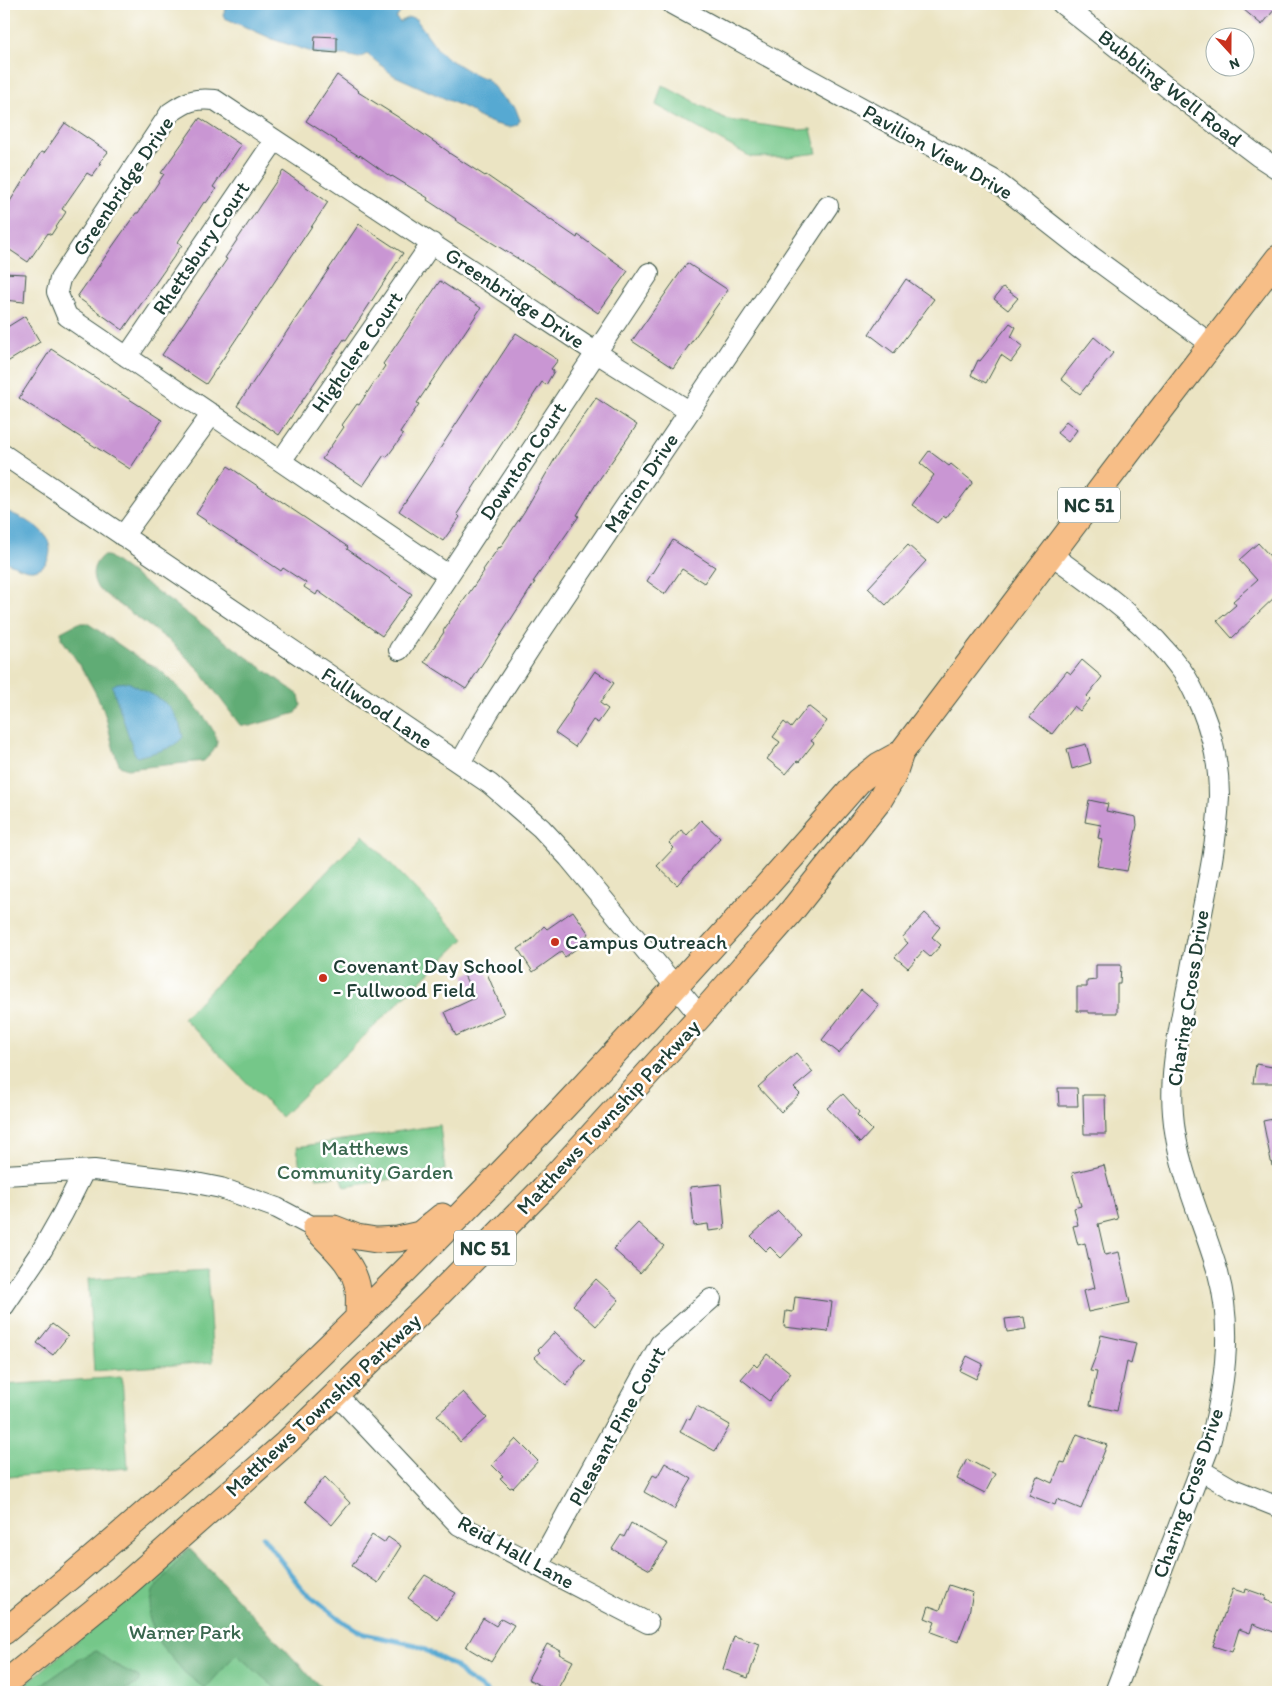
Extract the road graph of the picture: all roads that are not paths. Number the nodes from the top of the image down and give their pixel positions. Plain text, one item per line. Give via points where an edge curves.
1 (672, 4) edge
2 (1062, 4) edge
3 (275, 140) junction
4 (1278, 169) edge
5 (828, 206) dead end
6 (432, 243) junction
7 (1278, 258) edge
8 (649, 273) dead end
9 (1211, 344) junction
10 (596, 352) junction
11 (127, 357) junction
12 (689, 411) junction
13 (212, 414) junction
14 (4, 455) edge
15 (282, 461) junction
16 (123, 536) junction
17 (1052, 555) junction
18 (448, 574) junction
19 (399, 650) dead end
20 (900, 753) junction
21 (460, 763) junction
22 (677, 987) junction
23 (700, 1016) junction
24 (510, 1165) junction
25 (84, 1171) junction
26 (4, 1175) edge
27 (315, 1228) junction
28 (711, 1299) dead end
29 (4, 1306) edge
30 (358, 1318) junction
31 (337, 1395) junction
32 (1200, 1470) junction
33 (1278, 1507) edge
34 (538, 1566) junction
35 (648, 1623) dead end
36 (4, 1632) edge
37 (4, 1684) edge
38 (1115, 1692) edge

1 - 9 street, Pavilion View Drive via 994,180
2 - 4 street, Bubbling Well Road
3 - 6 street, Greenbridge Drive
3 - 11 street, Rhettsbury Court
3 - 11 street, Greenbridge Drive via 215,100 198,99 184,103 170,113 60,279 57,292 68,316
5 - 12 street, Marion Drive
6 - 10 street, Greenbridge Drive
6 - 15 street, Highclere Court
7 - 9 main road, Matthews Township Parkway / NC 51
8 - 10 street, Downton Court
9 - 17 main road, Matthews Township Parkway / NC 51
10 - 12 street, Greenbridge Drive
10 - 18 street, Downton Court
11 - 13 street, Greenbridge Drive
12 - 21 street, Marion Drive via 536,639
13 - 15 street, Greenbridge Drive
13 - 16 street
14 - 16 street, Fullwood Lane
15 - 18 street, Greenbridge Drive
16 - 21 street, Fullwood Lane
17 - 20 main road, Matthews Township Parkway / NC 51
17 - 32 street, Charing Cross Drive via 1133,616 1157,640 1192,686 1210,729 1214,750 1219,794 1216,826 1180,1025 1172,1092 1182,1167 1218,1274 1224,1303 1223,1385
18 - 19 street, Downton Court
20 - 22 main road, Matthews Township Parkway / NC 51 via 859,781
20 - 23 main road, Matthews Township Parkway / NC 51 via 893,777 879,801 791,912
21 - 22 street, Fullwood Lane via 541,828
22 - 23 street, Fullwood Lane
22 - 24 main road, Matthews Township Parkway / NC 51
23 - 31 main road, Matthews Township Parkway / NC 51 via 543,1189
24 - 27 main road via 488,1171 420,1234 376,1240 334,1228
24 - 30 main road, Matthews Township Parkway / NC 51
25 - 26 street
25 - 27 street via 150,1176 221,1188 277,1208
25 - 29 street via 42,1250
27 - 30 main road via 351,1269 358,1288
28 - 34 street, Pleasant Pine Court via 660,1344
30 - 36 main road, Matthews Township Parkway / NC 51 via 248,1424
31 - 34 street, Reid Hall Lane via 459,1525
31 - 37 main road, Matthews Township Parkway / NC 51 via 121,1589
32 - 33 street via 1233,1489
32 - 38 street, Charing Cross Drive
34 - 35 street, Reid Hall Lane

